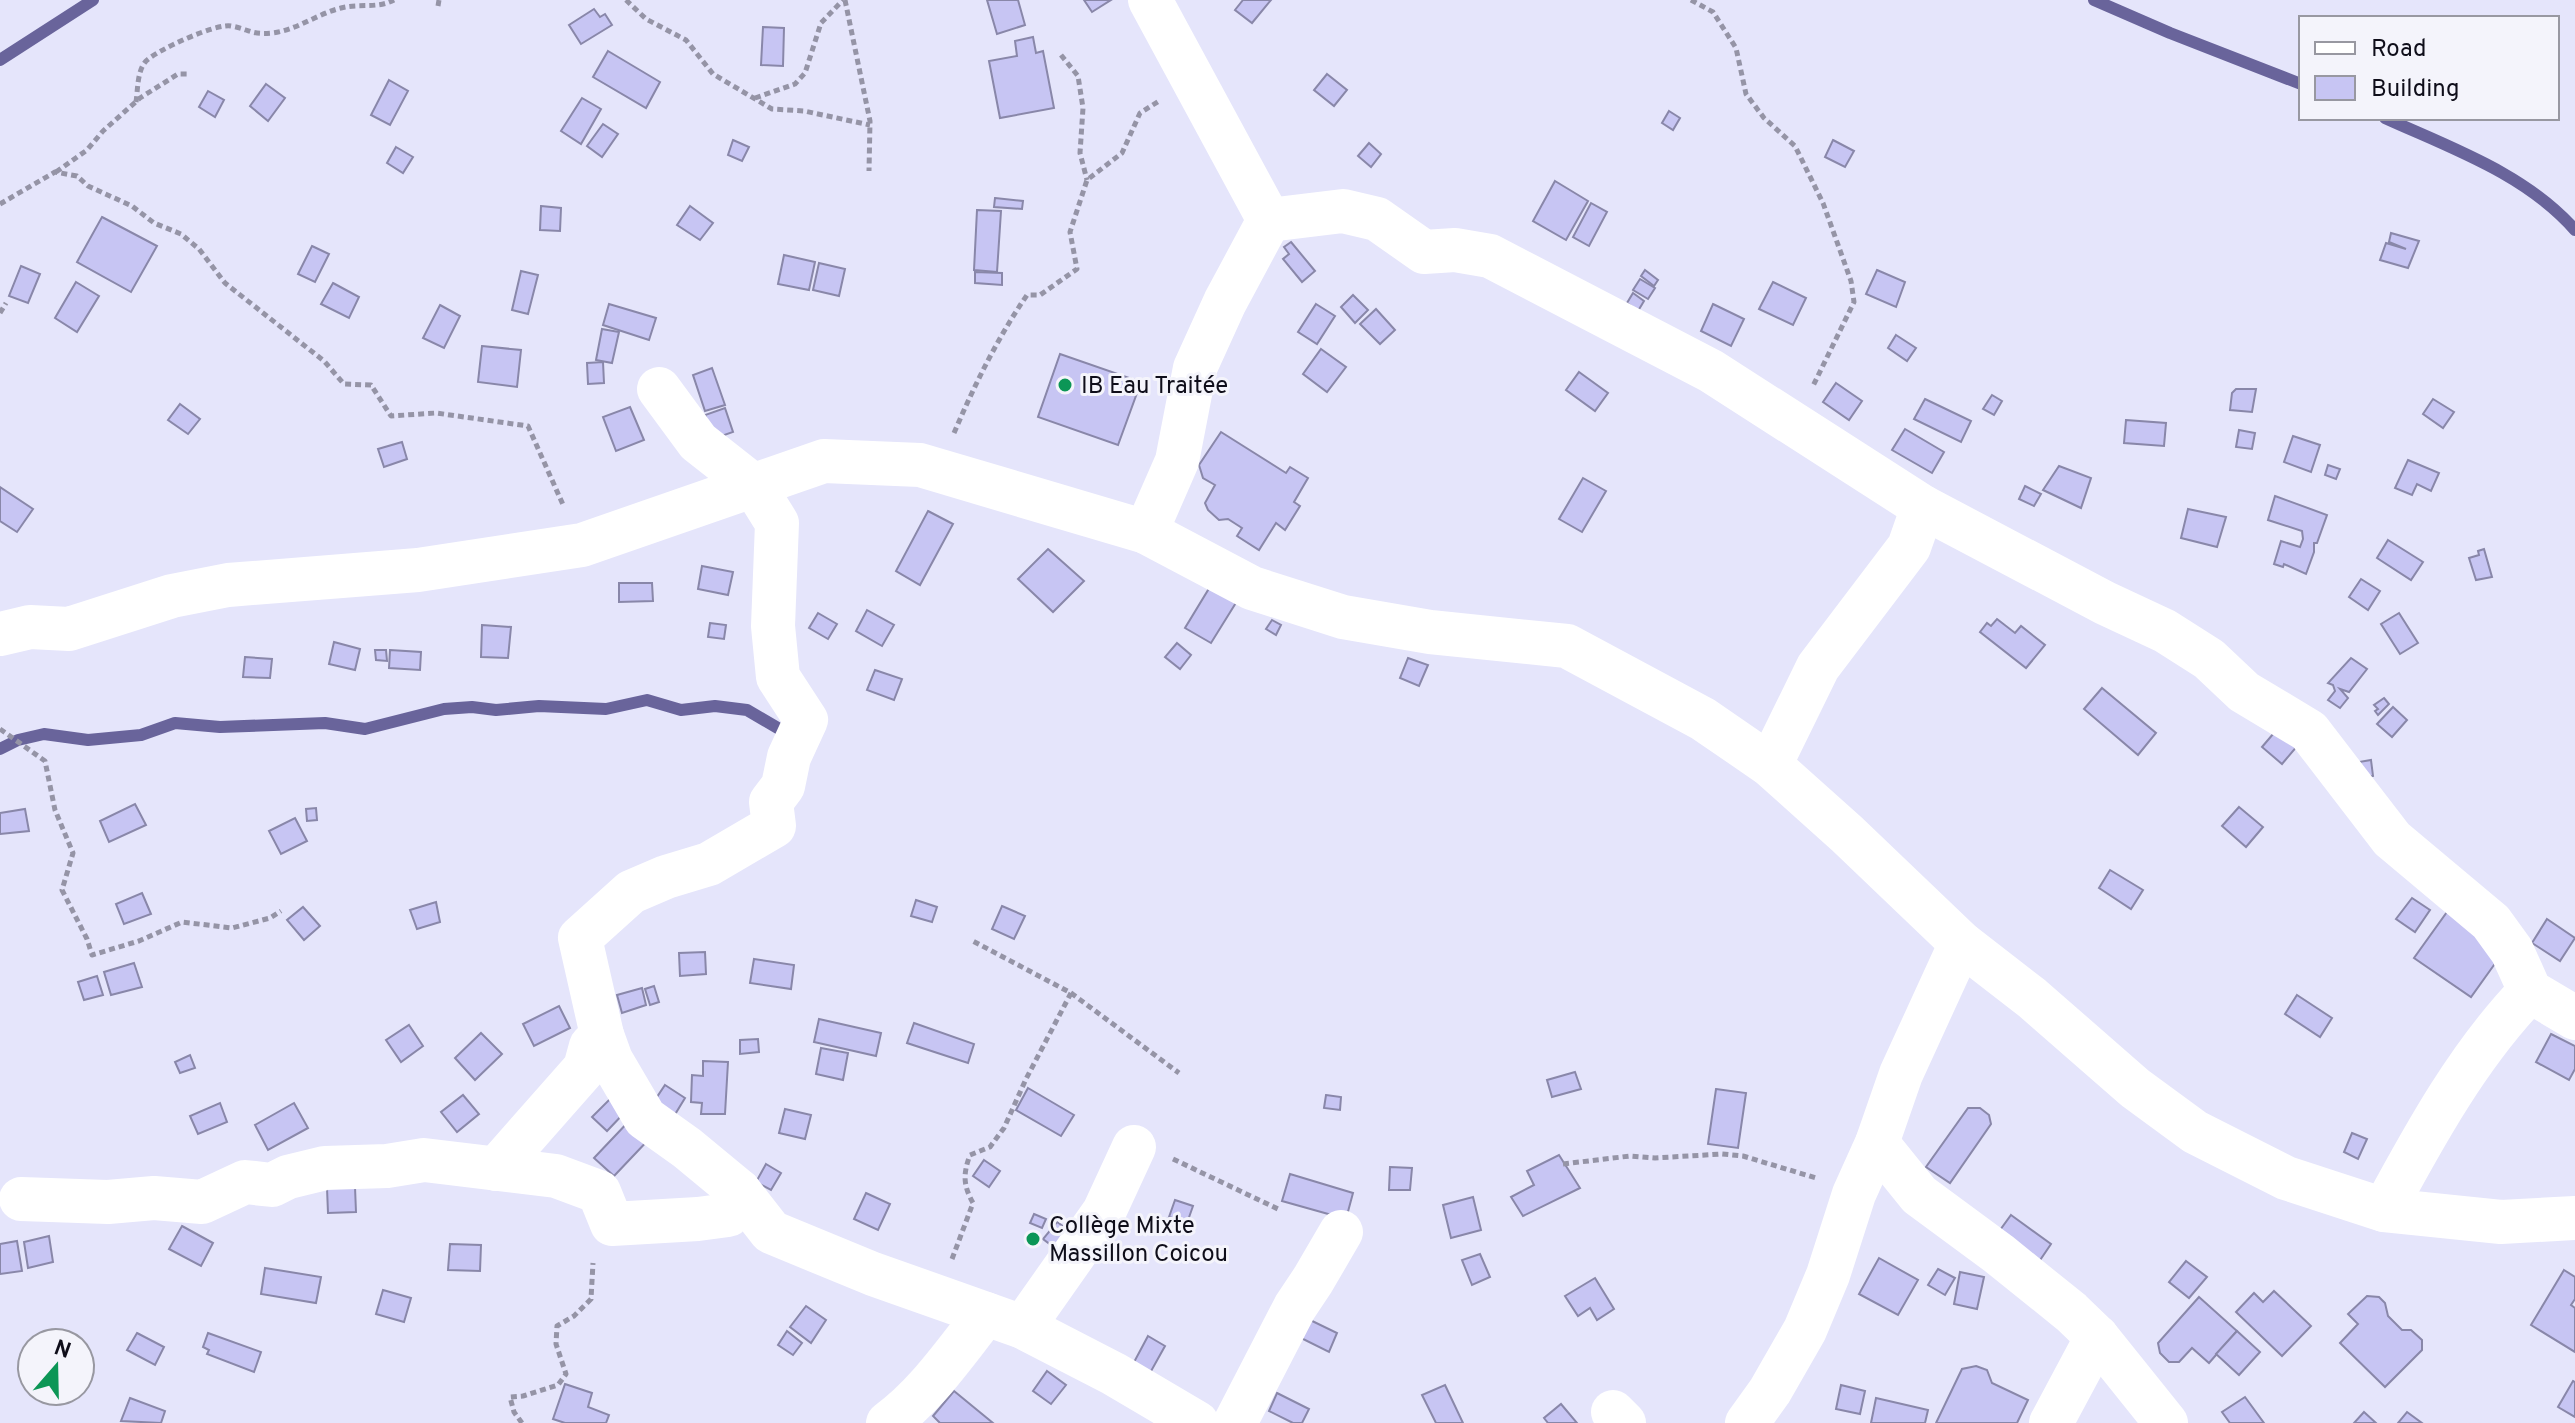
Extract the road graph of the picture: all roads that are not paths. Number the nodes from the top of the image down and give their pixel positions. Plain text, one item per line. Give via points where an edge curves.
1 (1150, 0) edge
2 (1269, 220) junction
3 (659, 389) dead end
4 (754, 486) junction
5 (1923, 507) junction
6 (1146, 532) junction
7 (0, 634) edge
8 (1770, 765) junction
9 (1961, 943) junction
10 (2530, 991) junction
11 (2575, 1018) edge
12 (602, 1035) junction
13 (1877, 1143) junction
14 (1134, 1147) road end
15 (496, 1169) junction
16 (739, 1191) junction
17 (21, 1199) dead end
18 (2384, 1210) junction
19 (2575, 1218) edge
20 (1341, 1232) dead end
21 (1004, 1320) junction
22 (2097, 1337) junction
23 (1191, 1421) edge
24 (888, 1423) edge
25 (1235, 1423) edge
26 (1747, 1423) edge
27 (2051, 1423) edge
28 (2166, 1423) edge

1 - 2 street
2 - 5 street via 1343,211 1377,219 1424,252 1490,256 1711,371
2 - 6 street via 1195,368 1177,461
3 - 4 street via 698,442
4 - 6 street via 824,461 920,465
4 - 7 street via 582,545 418,570 228,585 172,596 69,629 30,627
4 - 12 street via 777,523 773,626 778,677 806,720 783,786 771,802 774,826 709,864 631,892 580,938
5 - 8 street via 1909,547 1818,667
5 - 10 street via 2165,631 2209,659 2244,692 2309,731 2392,839 2491,922 2512,951
6 - 8 street via 1252,588 1343,617 1567,646 1703,719
8 - 9 street
9 - 13 street via 1901,1074
9 - 18 street via 2195,1132 2286,1178
10 - 11 street
10 - 18 street via 2460,1080
12 - 15 street via 591,1046 585,1068
12 - 16 street via 645,1118
13 - 22 street via 1919,1195
13 - 26 street via 1805,1330
14 - 21 street via 1104,1212
15 - 16 street via 556,1176 599,1192 612,1224 728,1215
15 - 17 street via 424,1160 325,1168 272,1185 245,1182 202,1202
16 - 21 street via 771,1232
18 - 19 street via 2501,1222
20 - 25 street
21 - 23 street via 1114,1374
21 - 24 street
22 - 27 street
22 - 28 street

